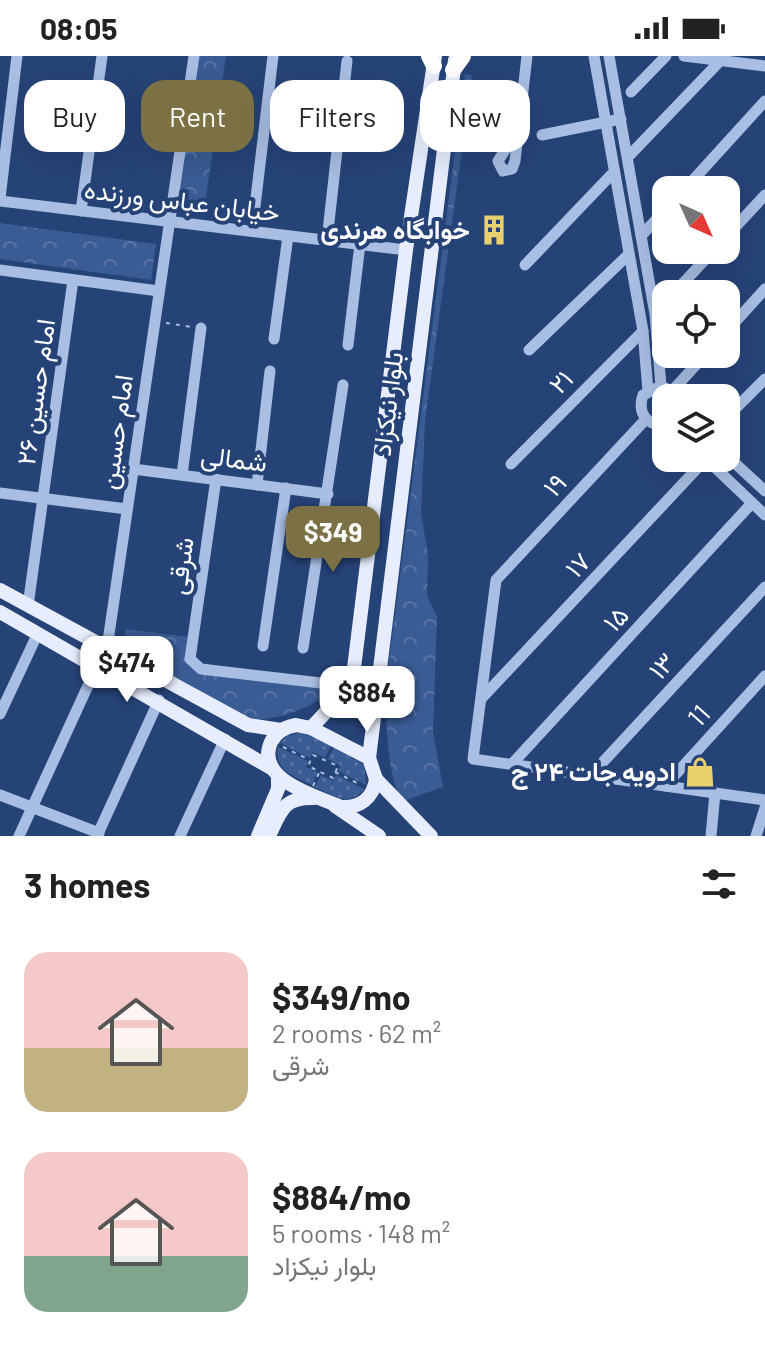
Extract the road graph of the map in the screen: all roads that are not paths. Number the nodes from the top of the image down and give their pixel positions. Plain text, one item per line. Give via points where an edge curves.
1 (17, 56) edge
2 (102, 56) edge
3 (194, 56) edge
4 (273, 56) edge
5 (527, 56) edge
6 (594, 56) edge
7 (609, 56) edge
8 (666, 56) edge
9 (684, 56) edge
10 (433, 59) edge
11 (721, 60) junction
12 (347, 61) dead end
13 (457, 61) edge
14 (765, 66) edge
15 (524, 80) edge
16 (631, 92) dead end
17 (765, 101) edge
18 (621, 119) junction
19 (604, 123) junction
20 (542, 135) dead end
21 (628, 157) junction
22 (612, 174) junction
23 (697, 176) edge
24 (764, 197) edge
25 (0, 200) edge
26 (81, 211) junction
27 (170, 221) junction
28 (740, 222) edge
29 (652, 224) edge
30 (252, 231) junction
31 (288, 236) junction
32 (641, 236) junction
33 (327, 240) junction
34 (360, 244) junction
35 (406, 250) junction
36 (431, 253) junction
37 (628, 255) junction
38 (701, 264) edge
39 (525, 265) dead end
40 (0, 270) edge
41 (73, 280) junction
42 (686, 280) edge
43 (765, 289) edge
44 (159, 291) junction
45 (652, 297) edge
46 (740, 317) edge
47 (201, 328) road end
48 (643, 331) junction
49 (274, 339) dead end
50 (348, 345) dead end
51 (529, 350) dead end
52 (693, 368) edge
53 (270, 371) dead end
54 (765, 379) edge
55 (678, 384) edge
56 (343, 385) dead end
57 (648, 391) junction
58 (652, 391) edge
59 (740, 404) edge
60 (646, 419) junction
61 (652, 423) edge
62 (511, 464) dead end
63 (740, 468) edge
64 (133, 469) junction
65 (692, 472) edge
66 (720, 472) edge
67 (765, 473) edge
68 (182, 475) junction
69 (216, 479) junction
70 (257, 485) junction
71 (760, 487) edge
72 (286, 488) junction
73 (0, 493) edge
74 (328, 494) junction
75 (44, 498) junction
76 (752, 503) junction
77 (127, 509) junction
78 (765, 515) edge
79 (765, 587) edge
80 (0, 590) edge
81 (28, 606) junction
82 (0, 612) edge
83 (38, 633) junction
84 (263, 646) dead end
85 (107, 648) junction
86 (303, 648) dead end
87 (97, 666) junction
88 (765, 676) edge
89 (321, 683) dead end
90 (352, 684) junction
91 (377, 691) junction
92 (481, 699) junction
93 (159, 700) junction
94 (0, 714) edge
95 (311, 728) junction
96 (276, 736) junction
97 (225, 739) junction
98 (369, 758) junction
99 (512, 764) junction
100 (275, 772) junction
101 (591, 775) junction
102 (374, 785) junction
103 (665, 786) junction
104 (715, 793) junction
105 (0, 795) edge
106 (321, 798) junction
107 (765, 800) edge
108 (32, 807) junction
109 (765, 808) edge
110 (98, 834) edge
111 (370, 834) edge
112 (19, 836) edge
113 (180, 836) edge
114 (258, 836) edge
115 (269, 836) edge
116 (431, 836) edge
117 (711, 836) edge
118 (756, 836) edge

1 - 25 street
2 - 26 street
3 - 27 street, امام حسین
4 - 30 street
5 - 15 street
6 - 19 street
7 - 18 street
8 - 16 street
9 - 11 street
10 - 35 main road, بلوار نیکزاد
11 - 14 street
11 - 21 street
12 - 33 street
13 - 36 main road, بلوار نیکزاد
17 - 23 street
18 - 19 street
18 - 21 street
19 - 20 street
19 - 22 street
21 - 32 street
22 - 37 street
22 - 39 street
24 - 28 street
25 - 26 street, خیابان عباس ورزنده
26 - 27 street, خیابان عباس ورزنده
27 - 30 street, خیابان عباس ورزنده
27 - 44 street, امام حسین
29 - 32 street
30 - 31 street, خیابان عباس ورزنده
31 - 33 street, خیابان عباس ورزنده
31 - 49 street
32 - 45 street
33 - 34 street, خیابان عباس ورزنده
34 - 35 street, خیابان عباس ورزنده
34 - 50 street
35 - 36 main road
35 - 90 main road, بلوار نیکزاد
36 - 91 main road, بلوار نیکزاد
37 - 48 street
37 - 51 street
38 - 42 street
40 - 41 street
41 - 44 street
41 - 75 street, امام حسین ۲۶
43 - 46 street
44 - 64 street, امام حسین
47 - 68 street
48 - 57 street
48 - 62 street, ۲۱
52 - 55 street
53 - 70 street
54 - 59 street
56 - 74 street
57 - 58 street
57 - 60 street via 641,408
60 - 61 street
60 - 92 street, ۱۹ via 496,580
63 - 71 street
64 - 68 street, شمالی
64 - 77 street, امام حسین
65 - 92 street, ۱۷
66 - 76 street
67 - 71 street
68 - 69 street, شمالی
69 - 70 street, شمالی
69 - 89 street, شرقی via 190,659 201,669
70 - 72 street, شمالی
72 - 74 street, شمالی
72 - 84 street
73 - 75 street
74 - 86 street
75 - 77 street
75 - 81 street, امام حسین ۲۶
76 - 78 street
76 - 99 street, ۱۵
77 - 85 street, امام حسین
79 - 101 street, ۱۳
80 - 81 main road
81 - 85 main road
82 - 83 main road
83 - 87 main road
83 - 94 street
85 - 87 main road
85 - 96 main road
87 - 93 main road
87 - 108 street
88 - 103 street, 11
90 - 91 main road via 363,692
90 - 95 main road
91 - 98 main road, بلوار نیکزاد
92 - 99 street via 473,759
93 - 97 main road
93 - 110 street
95 - 96 main road via 296,725
95 - 98 main road
96 - 100 main road via 268,753
97 - 100 main road
97 - 113 street
98 - 102 main road
99 - 101 street
100 - 106 main road
100 - 114 main road via 278,789
101 - 103 street
102 - 106 main road via 356,806 345,808
102 - 116 main road
103 - 104 street
104 - 107 street
104 - 117 street
105 - 108 street
106 - 111 main road
106 - 115 main road via 284,804
108 - 110 street
108 - 112 street
109 - 118 street

